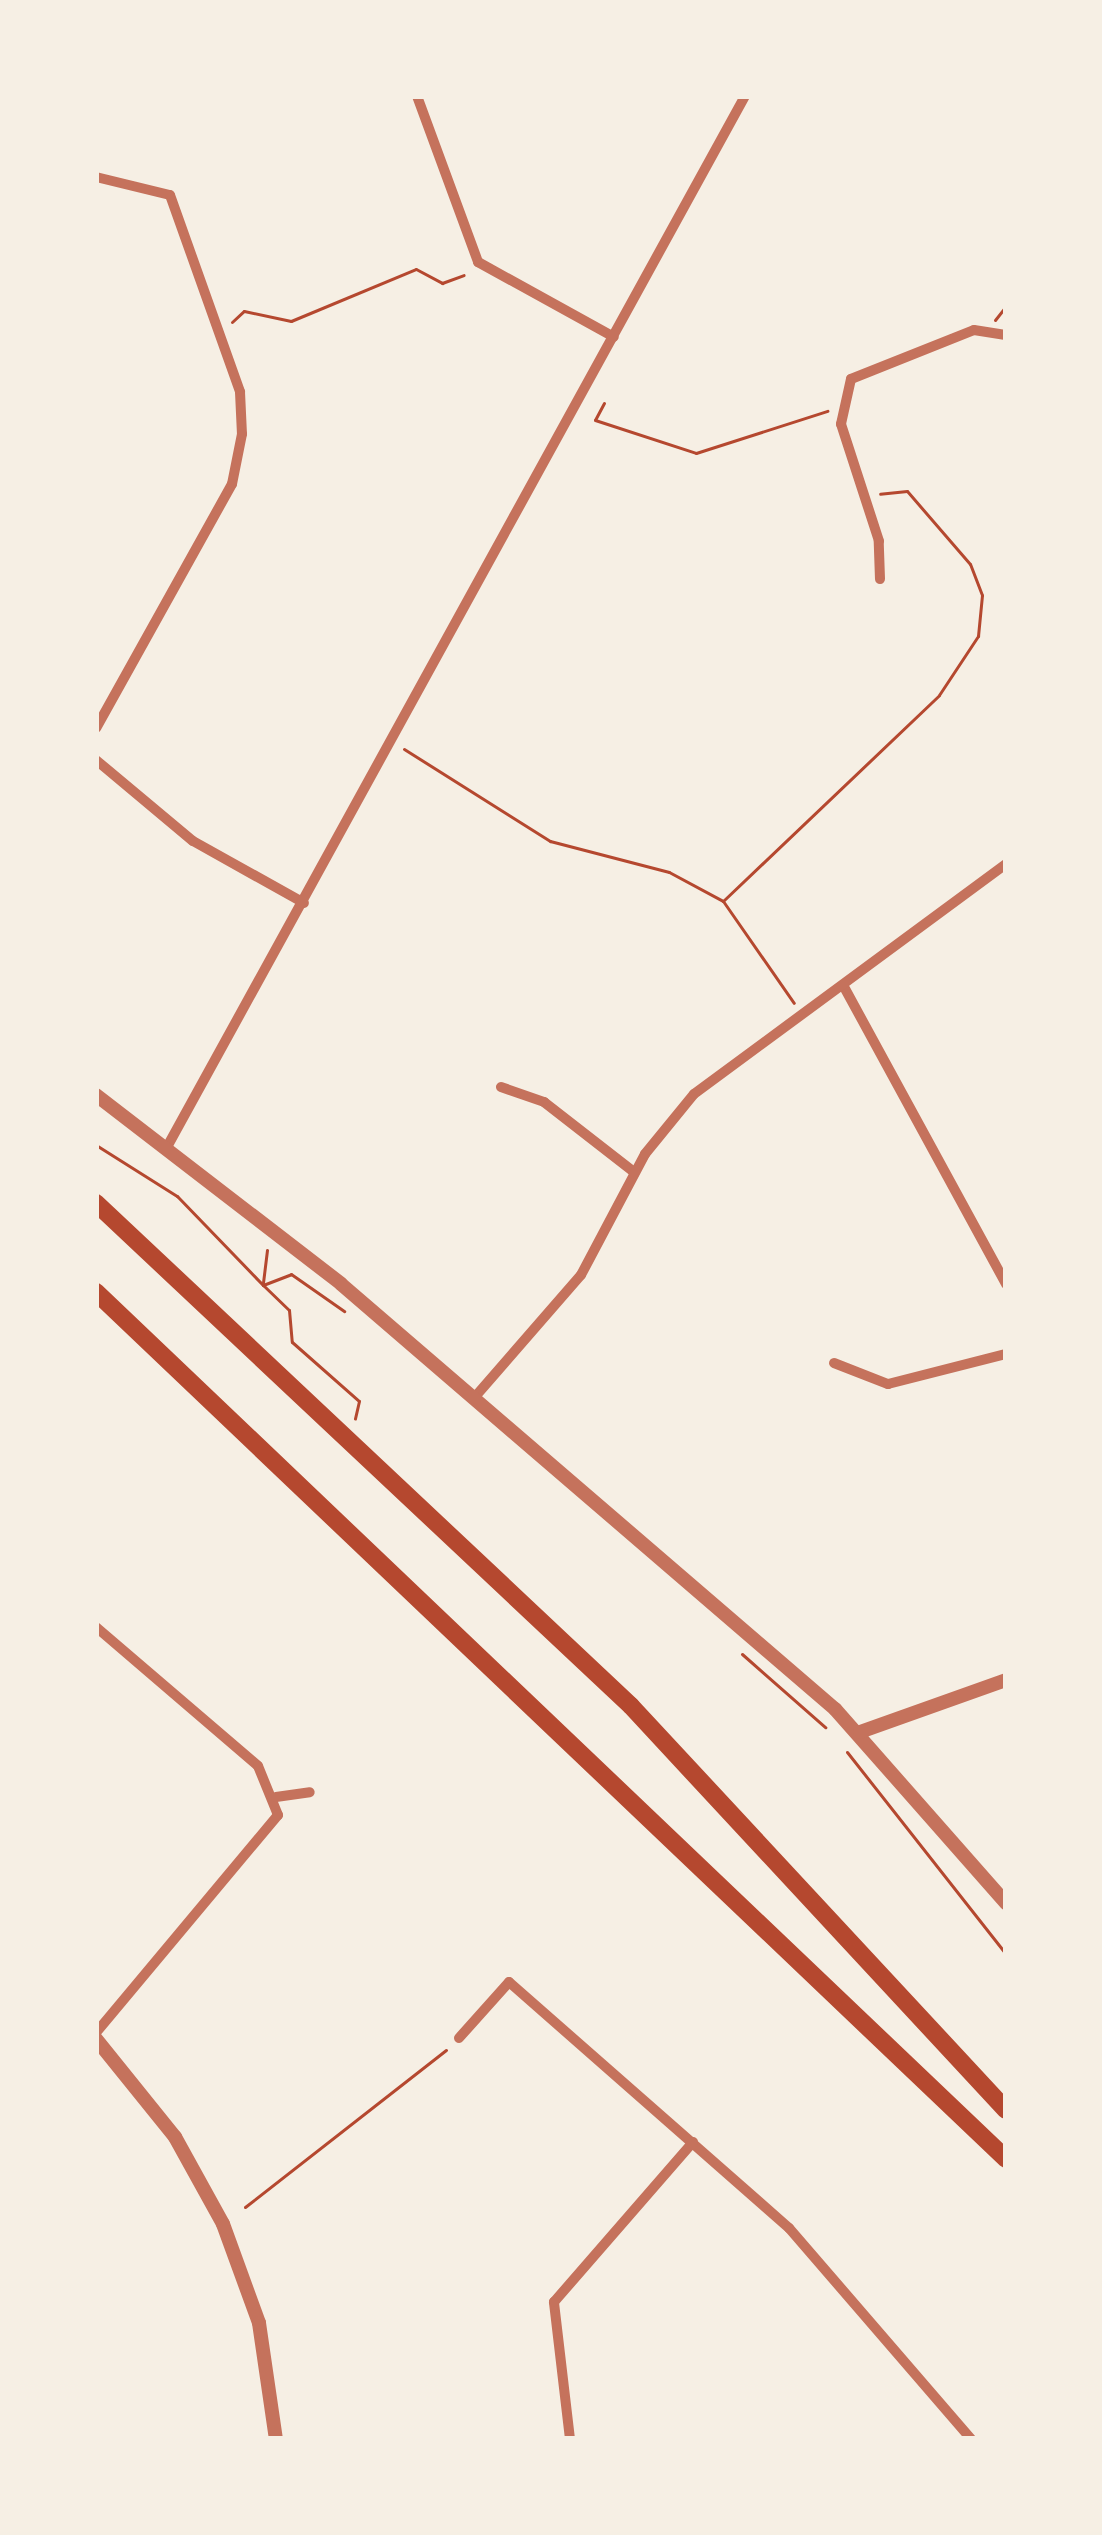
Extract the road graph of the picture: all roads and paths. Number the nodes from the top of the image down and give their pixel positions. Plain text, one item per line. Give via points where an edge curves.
1 (417, 96) edge
2 (745, 96) edge
3 (96, 178) edge
4 (478, 262) junction
5 (1006, 306) edge
6 (218, 327) junction
7 (992, 329) junction
8 (1006, 335) edge
9 (614, 337) junction
10 (604, 403) dead end
11 (840, 406) junction
12 (867, 498) junction
13 (880, 579) dead end
14 (96, 728) edge
15 (414, 754) dead end
16 (96, 760) edge
17 (1006, 864) edge
18 (723, 902) junction
19 (304, 903) junction
20 (843, 985) junction
21 (785, 988) dead end
22 (501, 1087) dead end
23 (96, 1094) edge
24 (96, 1145) edge
25 (167, 1147) junction
26 (634, 1172) junction
27 (96, 1203) edge
28 (279, 1234) junction
29 (1006, 1284) edge
30 (263, 1286) junction
31 (96, 1292) edge
32 (346, 1313) dead end
33 (1006, 1354) edge
34 (834, 1364) dead end
35 (474, 1398) junction
36 (357, 1404) dead end
37 (96, 1628) edge
38 (737, 1649) dead end
39 (1006, 1680) edge
40 (860, 1732) junction
41 (310, 1792) dead end
42 (276, 1797) junction
43 (1006, 1903) edge
44 (1006, 1954) edge
45 (96, 2036) edge
46 (459, 2038) joint
47 (1006, 2110) edge
48 (693, 2142) junction
49 (1006, 2159) edge
50 (244, 2207) dead end
51 (276, 2439) edge
52 (570, 2439) edge
53 (971, 2439) edge

1 - 4 street
2 - 9 street
3 - 6 street via 170,195
4 - 6 path via 450,283 416,269 292,321 244,311
4 - 9 street
5 - 7 path
6 - 14 street via 240,392 232,484
7 - 8 street
7 - 11 street via 890,360 851,380
9 - 19 street
10 - 11 path via 595,421 696,453
11 - 12 street
12 - 13 street
12 - 18 path via 907,491 970,564 982,595 978,636 939,694
15 - 18 path via 550,841 669,872
16 - 19 street via 193,841
17 - 20 street
18 - 21 path
19 - 25 street
20 - 26 street via 710,1079
20 - 29 street
22 - 26 street via 544,1102
23 - 25 street
24 - 30 path via 177,1196
25 - 28 street
26 - 35 street via 580,1275
27 - 47 highway via 632,1706
28 - 30 path
28 - 35 street
30 - 32 path via 291,1274
30 - 36 path via 289,1310 292,1342
31 - 49 highway
33 - 34 street via 888,1384
35 - 40 street
37 - 42 street via 258,1766
38 - 44 path via 835,1735
39 - 40 street
40 - 43 street
41 - 42 street
42 - 45 street via 274,1826
45 - 51 street via 175,2137 224,2224 259,2323
46 - 48 street via 509,1982
46 - 50 path
48 - 52 street via 554,2302
48 - 53 street via 840,2281

